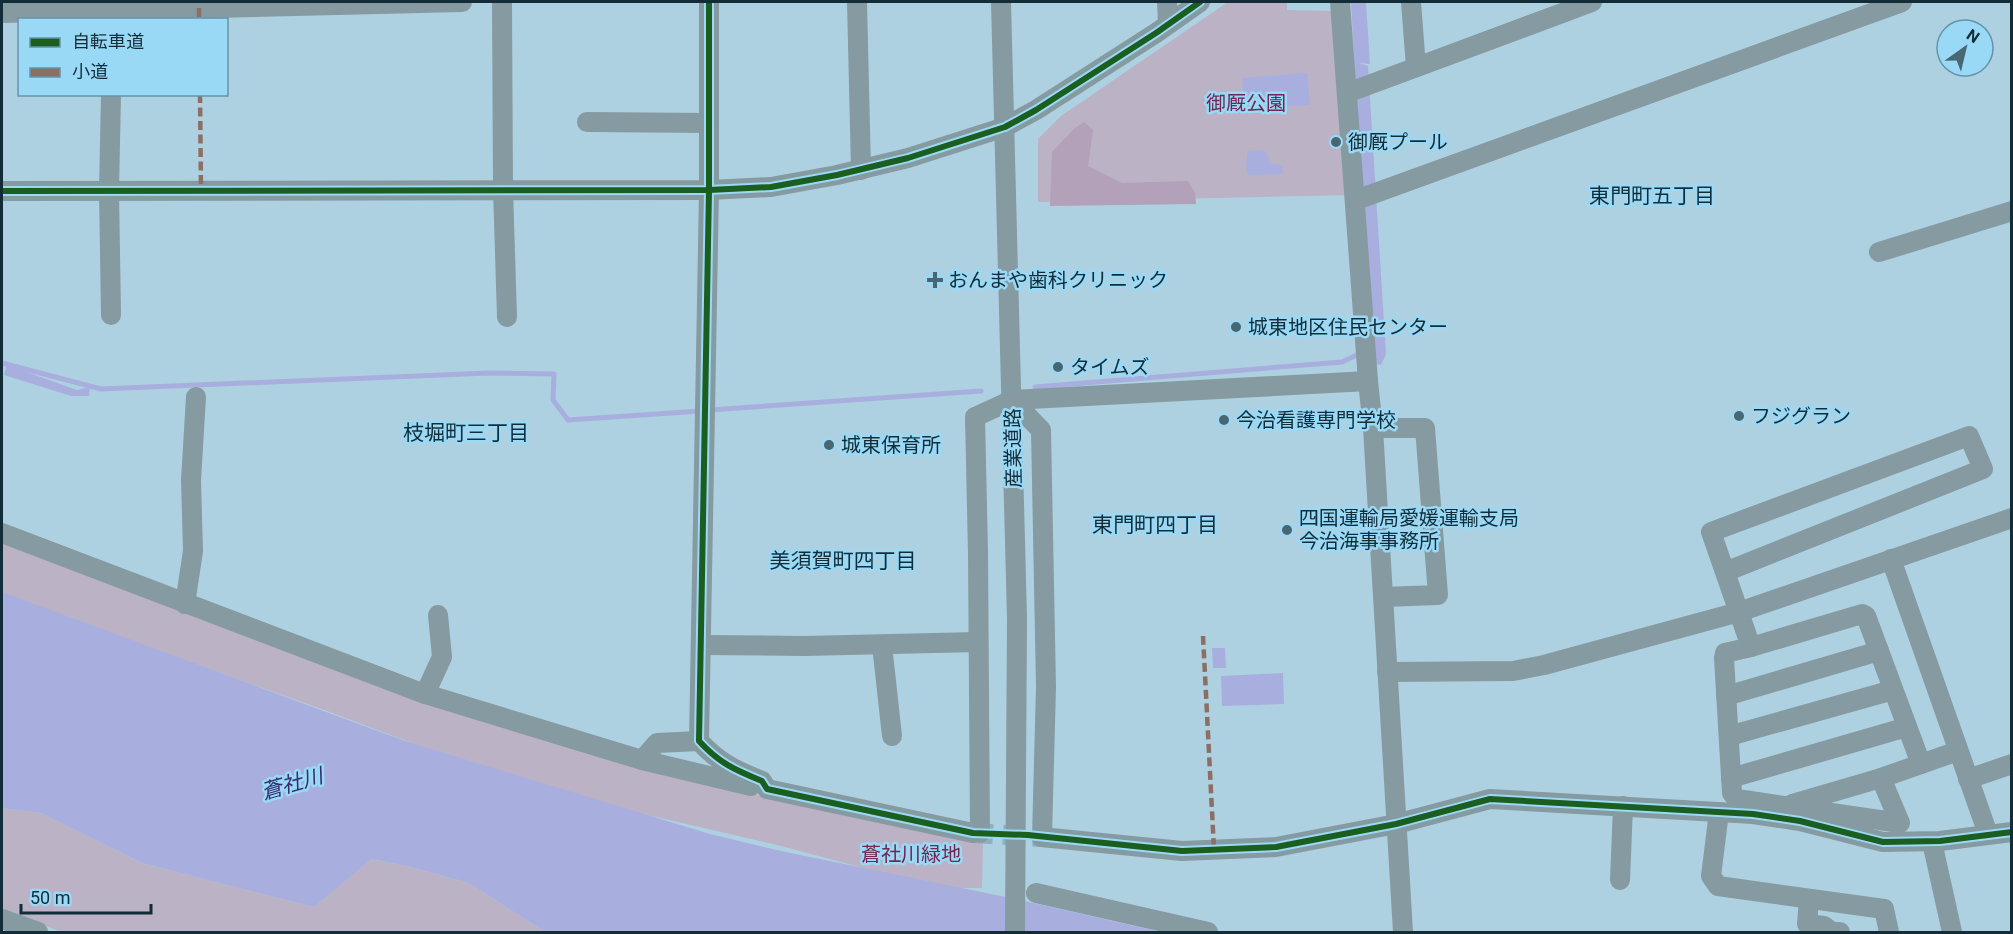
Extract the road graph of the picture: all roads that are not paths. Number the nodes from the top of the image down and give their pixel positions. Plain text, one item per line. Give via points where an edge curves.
1 (462, 2) edge
2 (502, 2) edge
3 (709, 2) edge
4 (857, 2) edge
5 (1001, 2) edge
6 (1167, 2) edge
7 (1200, 2) edge
8 (1340, 2) edge
9 (1411, 2) edge
10 (1592, 2) edge
11 (1902, 2) edge
12 (114, 10) edge
13 (2, 13) edge
14 (1168, 24) junction
15 (1416, 67) junction
16 (1347, 93) junction
17 (111, 96) edge
18 (587, 122) dead end
19 (709, 123) junction
20 (1005, 126) junction
21 (861, 170) junction
22 (503, 189) junction
23 (709, 190) junction
24 (2, 191) edge
25 (109, 191) junction
26 (1356, 200) junction
27 (2012, 211) edge
28 (1879, 252) dead end
29 (111, 315) dead end
30 (507, 317) dead end
31 (1368, 381) junction
32 (196, 397) dead end
33 (1012, 400) junction
34 (1373, 428) junction
35 (2012, 518) edge
36 (2, 533) edge
37 (1891, 559) junction
38 (1725, 572) junction
39 (1383, 597) junction
40 (184, 604) junction
41 (1739, 612) junction
42 (438, 615) dead end
43 (978, 642) junction
44 (701, 645) junction
45 (882, 645) junction
46 (1751, 647) junction
47 (1879, 651) junction
48 (1387, 672) junction
49 (1893, 690) junction
50 (425, 694) junction
51 (1726, 696) junction
52 (1907, 727) junction
53 (892, 736) dead end
54 (1729, 736) junction
55 (699, 741) junction
56 (1958, 751) junction
57 (642, 760) junction
58 (1921, 764) junction
59 (2012, 764) edge
60 (1731, 778) junction
61 (1881, 778) junction
62 (1968, 779) junction
63 (766, 789) junction
64 (1623, 806) junction
65 (1785, 806) junction
66 (1719, 812) junction
67 (1396, 824) junction
68 (2012, 832) edge
69 (1988, 834) junction
70 (1932, 842) junction
71 (1620, 880) dead end
72 (1036, 893) dead end
73 (1809, 899) junction
74 (2, 918) edge
75 (38, 933) edge
76 (1015, 933) edge
77 (1208, 933) edge
78 (1403, 933) edge
79 (1840, 933) edge
80 (1889, 933) edge
81 (1952, 933) edge

1 - 12 street
2 - 22 street
3 - 19 street
4 - 21 street
5 - 20 street, 産業道路
6 - 14 street
7 - 14 street
8 - 16 street
9 - 15 street
10 - 15 street
11 - 26 street
12 - 13 street
14 - 20 street
15 - 16 street
16 - 26 street
17 - 25 street
18 - 19 street
19 - 23 street
20 - 21 street
20 - 33 street, 産業道路
21 - 23 street via 771,187
22 - 23 street
22 - 25 street
22 - 30 street
23 - 44 street
24 - 25 street
25 - 29 street
26 - 31 street
27 - 28 street
31 - 33 street
31 - 34 street
32 - 40 street via 191,480 193,551
33 - 43 street via 975,417
33 - 67 street via 1041,430 1046,687 1041,837 1182,851 1276,847
33 - 76 street, 産業道路 via 1017,641
34 - 39 street
34 - 39 street via 1425,428 1438,595
35 - 37 street
36 - 40 street
37 - 41 street
37 - 56 street
38 - 38 street via 1711,532 1969,436 1983,469
38 - 41 street
39 - 48 street
40 - 50 street
41 - 46 street
41 - 48 street via 1513,671
42 - 50 street via 442,657
43 - 45 street
43 - 63 street via 976,833
44 - 45 street
44 - 55 street
45 - 53 street
46 - 47 street via 1862,614
46 - 51 street via 1725,653
47 - 49 street
47 - 51 street
48 - 67 street
49 - 52 street
49 - 54 street
50 - 57 street
51 - 54 street
52 - 58 street
52 - 60 street
54 - 60 street
55 - 57 street via 657,743
55 - 63 street via 735,770 762,781
56 - 58 street
56 - 62 street
57 - 63 street
58 - 61 street
59 - 62 street
60 - 65 street via 1732,793 1737,799
61 - 65 street
61 - 65 street via 1900,823
62 - 69 street
64 - 66 street
64 - 67 street via 1490,799
64 - 71 street
66 - 70 street via 1800,821 1883,842
66 - 73 street via 1711,876 1718,886
67 - 78 street
68 - 69 street
69 - 70 street
70 - 81 street
72 - 77 street
73 - 79 street via 1807,924
73 - 80 street via 1884,909
74 - 75 street

